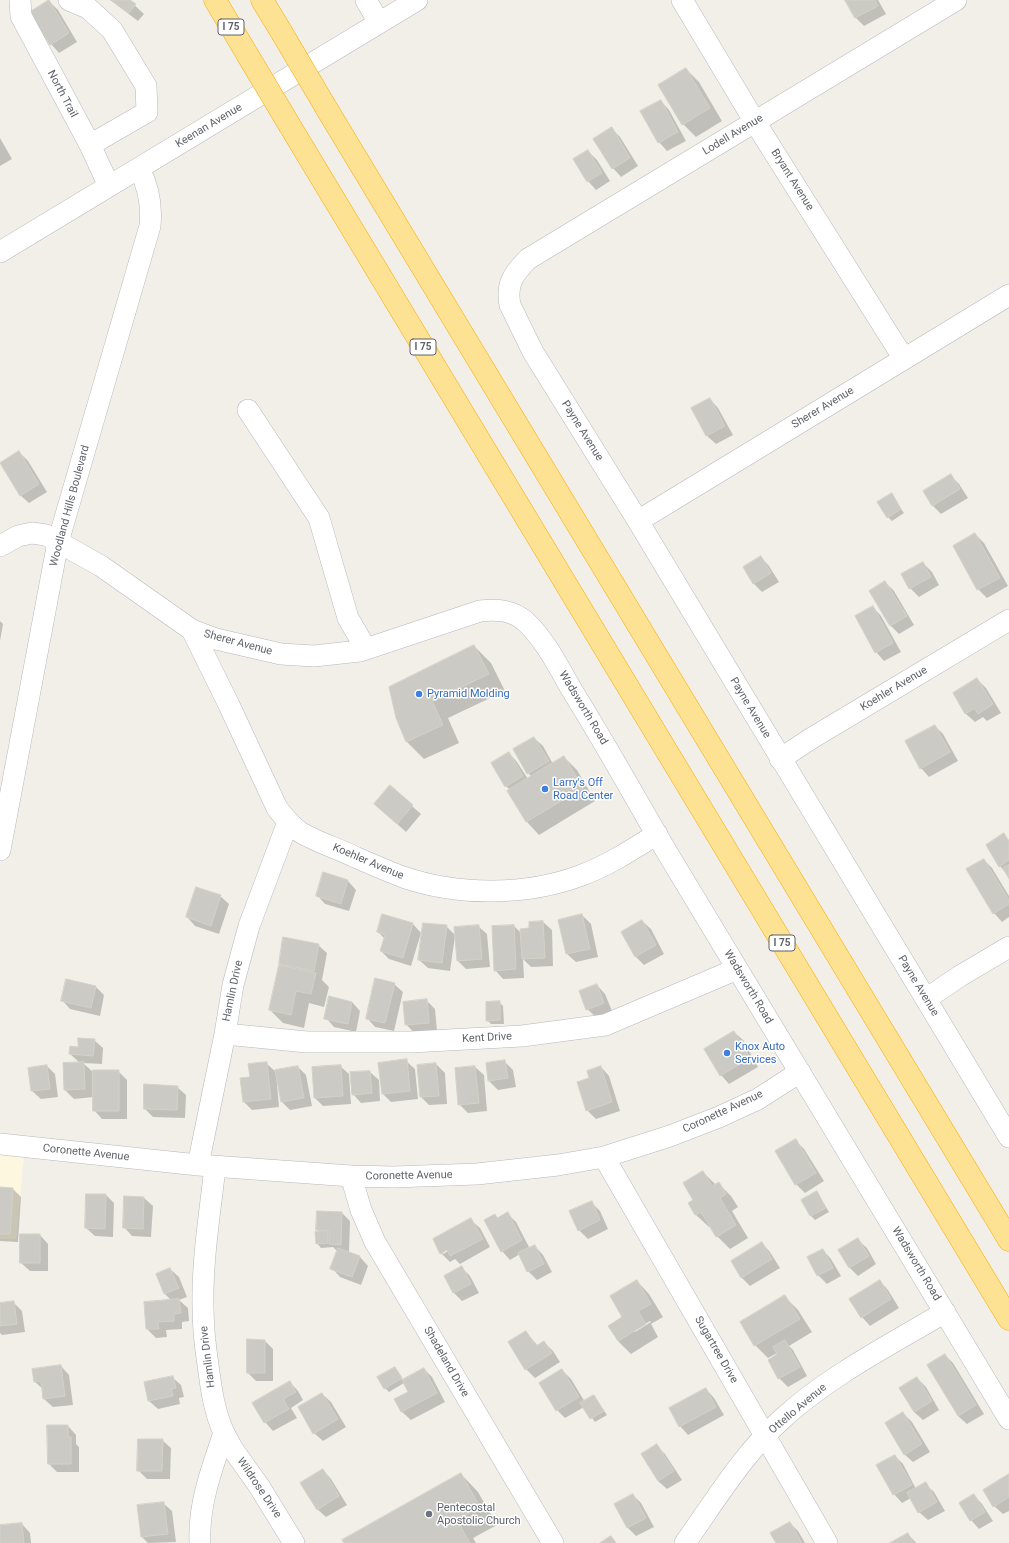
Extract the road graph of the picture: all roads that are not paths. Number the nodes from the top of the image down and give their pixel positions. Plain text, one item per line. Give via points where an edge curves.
1 (20, 0) edge
2 (69, 0) edge
3 (215, 0) edge
4 (262, 0) edge
5 (271, 0) edge
6 (366, 0) edge
7 (417, 0) edge
8 (682, 0) edge
9 (956, 0) edge
10 (379, 23) junction
11 (282, 33) junction
12 (755, 122) junction
13 (90, 146) junction
14 (139, 169) junction
15 (110, 186) junction
16 (0, 252) edge
17 (514, 275) joint
18 (1009, 295) edge
19 (904, 359) junction
20 (248, 410) dead end
21 (638, 521) junction
22 (58, 542) junction
23 (0, 546) edge
24 (500, 610) joint
25 (1009, 620) edge
26 (192, 630) junction
27 (366, 649) junction
28 (780, 759) junction
29 (288, 822) junction
30 (657, 834) junction
31 (0, 850) edge
32 (1009, 946) edge
33 (738, 969) junction
34 (926, 999) junction
35 (225, 1034) junction
36 (800, 1072) junction
37 (1009, 1137) edge
38 (0, 1144) edge
39 (604, 1156) junction
40 (207, 1166) junction
41 (351, 1176) junction
42 (1009, 1240) edge
43 (945, 1312) junction
44 (1009, 1319) edge
45 (1009, 1418) edge
46 (224, 1433) junction
47 (765, 1436) junction
48 (200, 1543) edge
49 (294, 1543) edge
50 (553, 1543) edge
51 (685, 1543) edge
52 (828, 1543) edge

1 - 13 street, North Trail via 20,16
2 - 13 street via 88,8 112,30 146,86 147,112
3 - 44 highway, I 75, bridge
4 - 11 highway
5 - 11 highway
6 - 10 street
7 - 10 street, Keenan Avenue
8 - 12 street, Bryant Avenue
9 - 12 street, Lodell Avenue
10 - 14 street, Keenan Avenue
11 - 42 highway, bridge
12 - 17 street, Lodell Avenue via 528,260
12 - 19 street, Bryant Avenue
13 - 15 street, North Trail
14 - 15 street, Keenan Avenue
14 - 22 street, Woodland Hills Boulevard via 148,191 150,226
15 - 16 street, Keenan Avenue
17 - 21 street, Payne Avenue via 508,297 530,345
18 - 19 street, Sherer Avenue
19 - 21 street, Sherer Avenue
20 - 27 street via 319,518 348,618
21 - 28 street, Payne Avenue
22 - 23 street, Sherer Avenue via 46,535 32,533 18,536
22 - 26 street, Sherer Avenue via 101,566
22 - 31 street, Woodland Hills Boulevard
24 - 27 street, Sherer Avenue via 480,611
24 - 30 street, Wadsworth Road via 515,614 524,621 549,653
25 - 28 street, Koehler Avenue
26 - 27 street, Sherer Avenue via 216,639 281,654 336,655
26 - 29 street, Koehler Avenue via 276,808
28 - 34 street, Payne Avenue
29 - 30 street, Koehler Avenue via 300,832 404,877 468,890 496,891 523,889 582,875 611,862
29 - 35 street, Hamlin Drive via 249,926 233,985
30 - 33 street, Wadsworth Road
32 - 34 street
33 - 35 street, Kent Drive via 605,1025 522,1036 411,1042 307,1042
33 - 36 street, Wadsworth Road
34 - 37 street, Payne Avenue
35 - 40 street, Hamlin Drive
36 - 39 street, Coronette Avenue via 758,1098 718,1117 670,1136
36 - 43 street, Wadsworth Road
38 - 40 street, Coronette Avenue
39 - 41 street, Coronette Avenue via 558,1165 477,1174
39 - 47 street, Sugartree Drive
40 - 41 street, Coronette Avenue
40 - 46 street, Hamlin Drive via 204,1337 211,1392
41 - 50 street, Shadeland Drive via 361,1210 375,1242
43 - 45 street, Wadsworth Road
43 - 47 street, Ottello Avenue via 840,1375 799,1404
46 - 48 street via 208,1480 201,1514
46 - 49 street, Wildrose Drive
47 - 51 street, Ottello Avenue via 742,1463
47 - 52 street, Sugartree Drive

